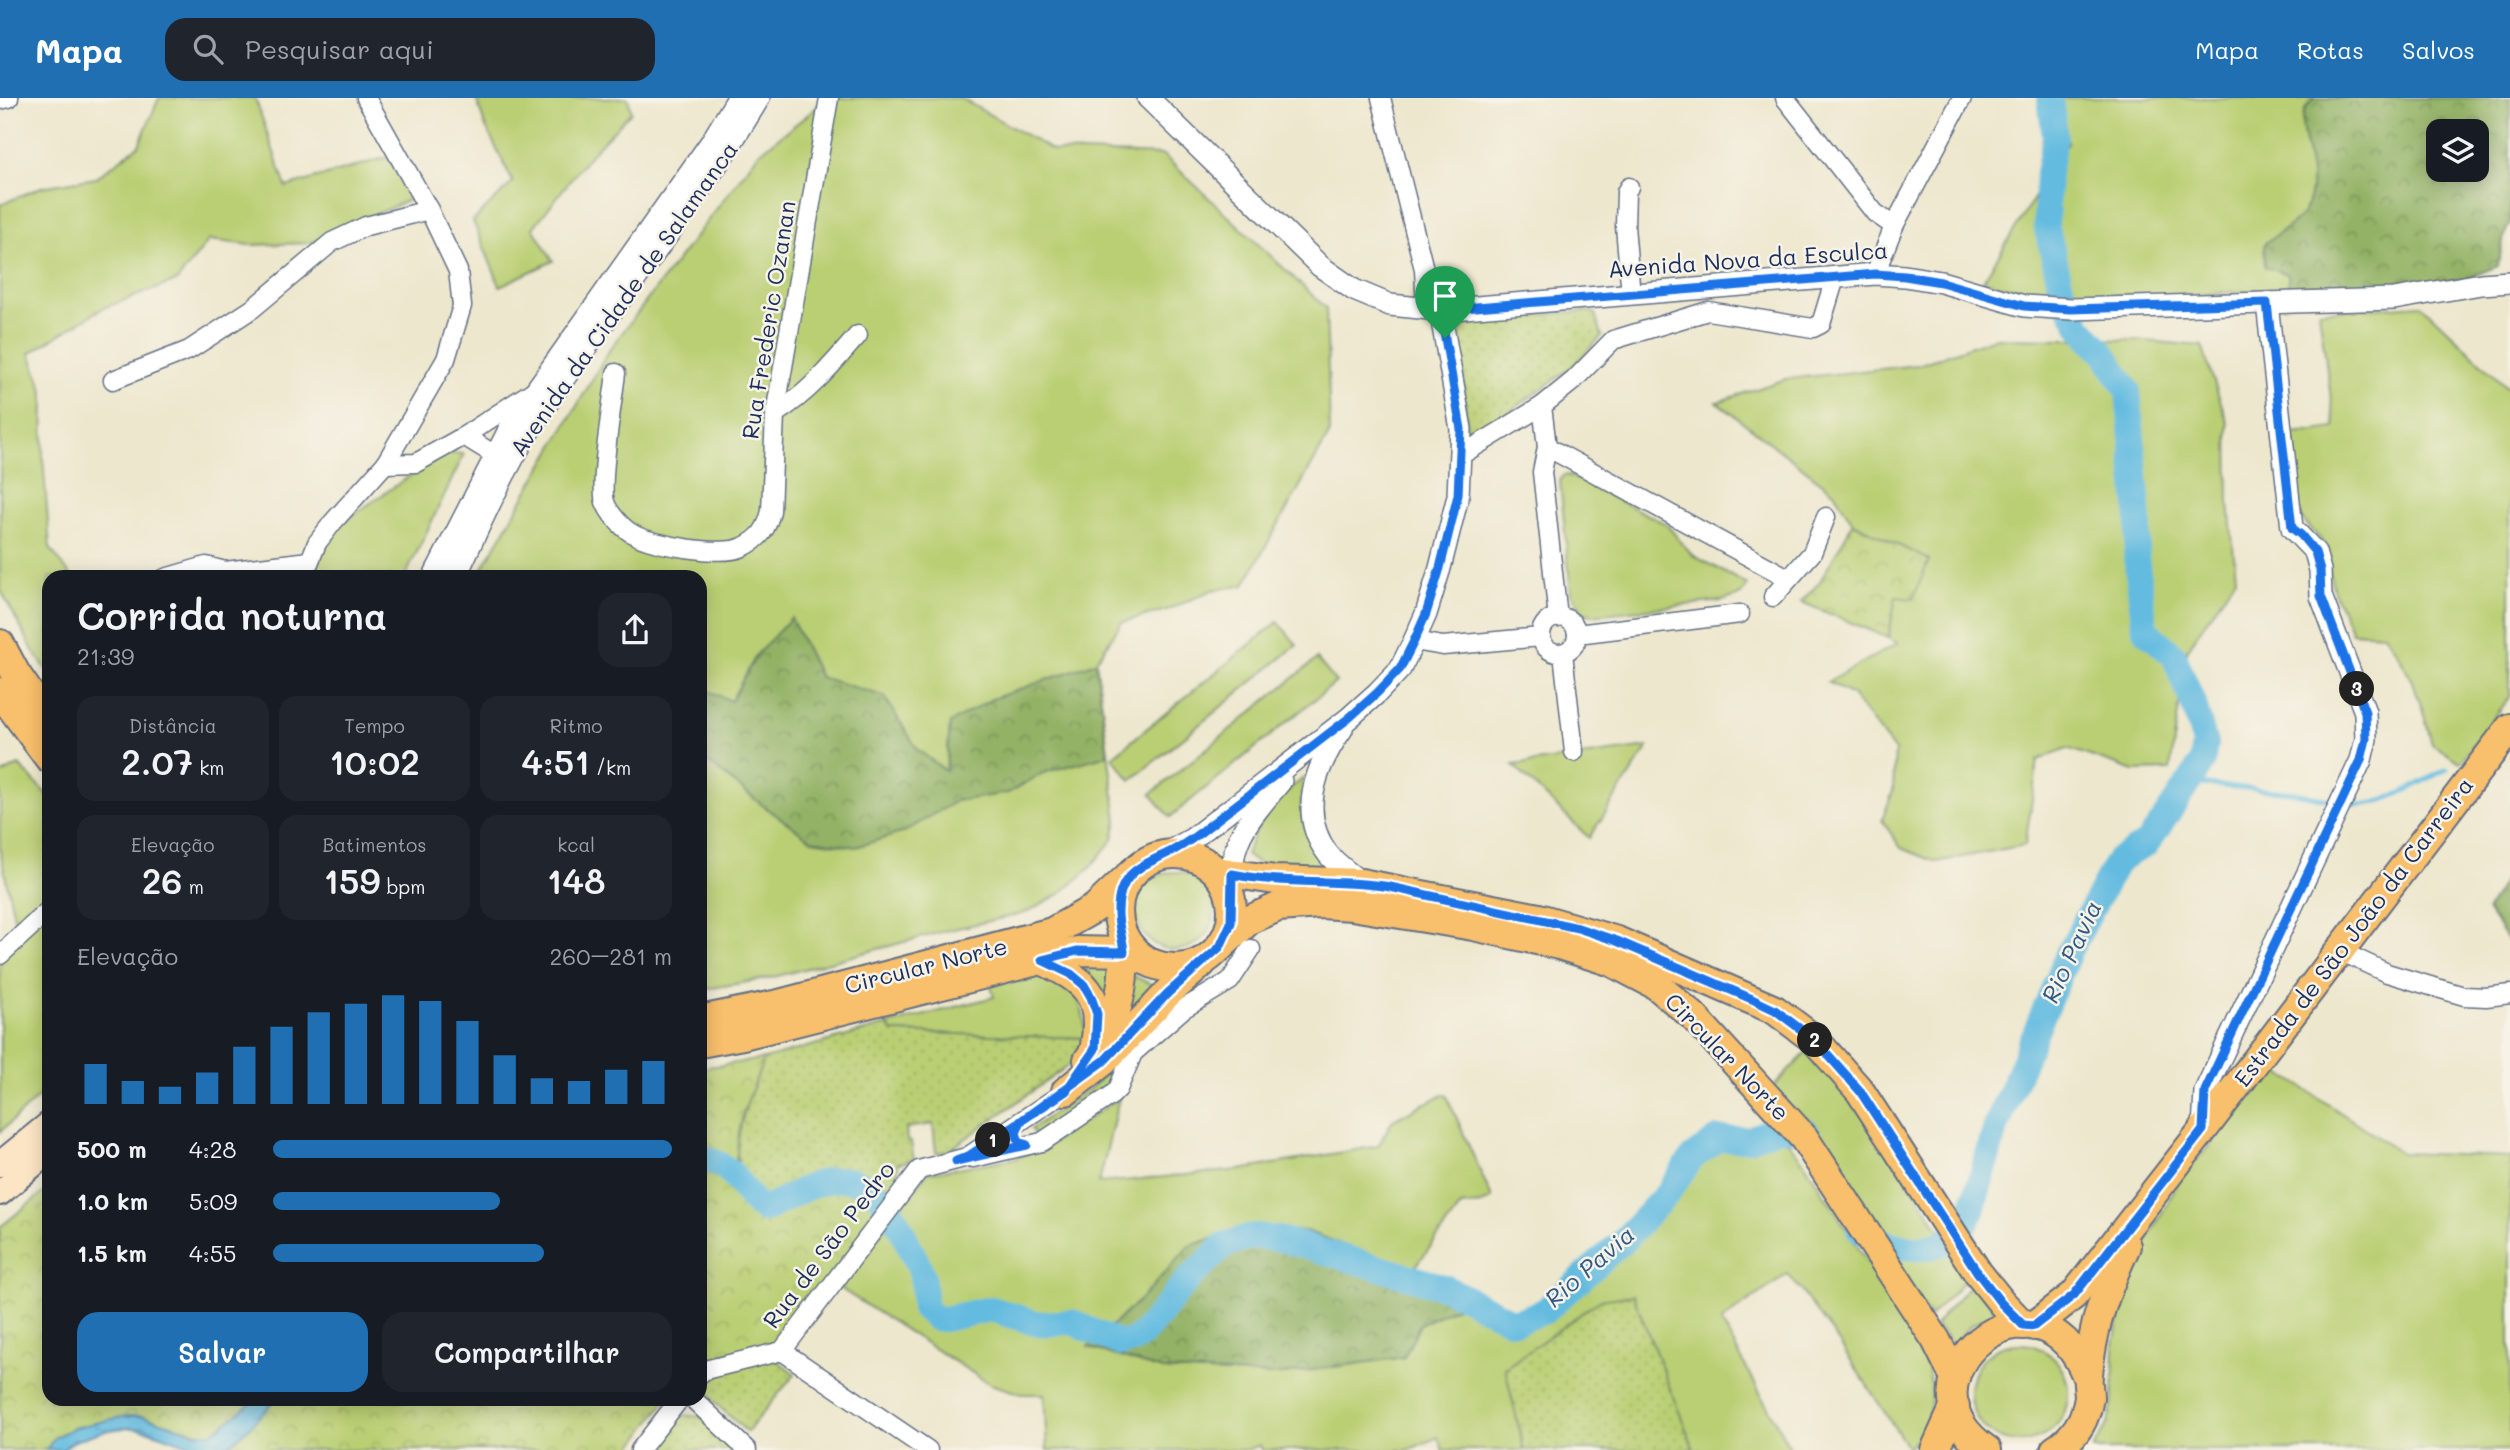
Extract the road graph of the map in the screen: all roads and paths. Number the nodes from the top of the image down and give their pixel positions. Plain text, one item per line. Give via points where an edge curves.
1 (9, 98) edge
2 (366, 98) edge
3 (737, 98) edge
4 (759, 98) edge
5 (1148, 98) edge
6 (1381, 98) edge
7 (1785, 98) edge
8 (1962, 98) edge
9 (0, 100) edge
10 (832, 102) edge
11 (1629, 187) dead end
12 (429, 210) junction
13 (1894, 226) junction
14 (1875, 274) junction
15 (1835, 278) junction
16 (2510, 282) edge
17 (1703, 290) junction
18 (1631, 295) junction
19 (2267, 303) junction
20 (1433, 309) junction
21 (1702, 313) junction
22 (858, 335) dead end
23 (616, 373) dead end
24 (113, 380) dead end
25 (536, 389) junction
26 (1542, 406) junction
27 (775, 414) junction
28 (464, 436) junction
29 (1547, 447) junction
30 (495, 455) junction
31 (1461, 455) junction
32 (385, 464) junction
33 (1826, 517) dead end
34 (306, 569) edge
35 (192, 570) edge
36 (221, 570) edge
37 (266, 570) edge
38 (437, 570) edge
39 (459, 570) edge
40 (1788, 578) junction
41 (1773, 597) dead end
42 (1740, 614) dead end
43 (1558, 618) junction
44 (1577, 634) junction
45 (1541, 637) junction
46 (1414, 641) junction
47 (0, 644) edge
48 (1563, 653) junction
49 (0, 692) edge
50 (42, 712) edge
51 (1349, 718) junction
52 (2510, 728) edge
53 (42, 749) edge
54 (1306, 749) junction
55 (1574, 752) dead end
56 (1161, 856) junction
57 (1133, 872) junction
58 (1224, 873) junction
59 (1361, 883) junction
60 (42, 916) edge
61 (1130, 948) junction
62 (1251, 949) dead end
63 (2340, 951) junction
64 (1213, 953) junction
65 (0, 955) edge
66 (1042, 960) junction
67 (2510, 994) edge
68 (707, 1019) edge
69 (707, 1042) edge
70 (1095, 1049) junction
71 (1066, 1091) junction
72 (1021, 1121) junction
73 (42, 1130) edge
74 (2203, 1130) junction
75 (1027, 1145) junction
76 (42, 1157) edge
77 (956, 1161) junction
78 (0, 1164) edge
79 (0, 1193) edge
80 (2147, 1202) junction
81 (2028, 1325) junction
82 (782, 1350) junction
83 (707, 1369) edge
84 (1955, 1377) junction
85 (2087, 1377) junction
86 (674, 1406) edge
87 (700, 1406) edge
88 (1955, 1406) junction
89 (640, 1450) edge
90 (747, 1450) edge
91 (928, 1450) edge
92 (1935, 1450) edge
93 (1987, 1450) edge
94 (2055, 1450) edge

1 - 9 street
2 - 12 street
3 - 25 street, Avenida da Cidade de Salamanca via 712,141
4 - 39 street, Avenida da Cidade de Salamanca via 727,152 532,426
5 - 20 street, Avenida Nova da Esculca via 1320,266 1354,290 1390,305
6 - 20 street
7 - 13 street via 1875,213
8 - 13 street
10 - 27 street, Rua Frederic Ozanan
11 - 18 street via 1625,226
12 - 24 street via 366,226 332,242 252,309 189,350
12 - 32 street via 458,271 461,306 446,359
13 - 14 street
14 - 15 street, Avenida Nova da Esculca
14 - 19 street, Avenida Nova da Esculca via 1941,282 2024,306 2074,309
15 - 17 street, Avenida Nova da Esculca
15 - 21 street via 1821,324 1814,328
16 - 19 street, Avenida Nova da Esculca via 2394,299
17 - 18 street, Avenida Nova da Esculca
17 - 21 street
18 - 20 street, Avenida Nova da Esculca
19 - 74 street via 2292,528 2315,552 2321,596 2365,712 2366,739 2205,1091
20 - 31 street via 1461,429
21 - 26 street via 1613,340
22 - 27 street via 822,377
23 - 27 street, Rua Frederic Ozanan via 605,502 634,534 658,542 715,552 740,549 767,527
25 - 28 street
25 - 30 street, Avenida da Cidade de Salamanca
26 - 29 street
26 - 31 street
28 - 30 street
28 - 32 street via 416,463
29 - 40 street
29 - 43 street via 1542,472
30 - 38 street, Avenida da Cidade de Salamanca
31 - 46 street via 1458,495 1443,556
32 - 34 street via 332,522
33 - 40 street via 1812,553
34 - 37 street
35 - 36 street via 206,566
40 - 41 street
42 - 44 street
43 - 44 street via 1569,620
43 - 45 street via 1548,621
44 - 48 street via 1575,644
45 - 46 street via 1443,646
45 - 48 street via 1551,651
46 - 51 street via 1400,669
47 - 50 main road
48 - 55 street
49 - 53 main road
51 - 54 street
51 - 59 street via 1319,766 1311,815 1329,855
52 - 63 main road, Estrada de São João da Carreira
54 - 56 street via 1201,832
54 - 58 street via 1256,811
56 - 57 main road
56 - 58 main road via 1189,856
57 - 61 main road via 1118,901 1118,917
57 - 68 main road, Circular Norte via 1095,908 1028,941
58 - 59 main road, Circular Norte
58 - 64 main road via 1232,913 1228,933
59 - 81 main road, Circular Norte via 1539,918 1617,941 1775,1010 1815,1040 1860,1091 1968,1258 2001,1303
60 - 65 street
61 - 64 main road via 1158,966 1176,968 1193,965
61 - 66 main road, Circular Norte via 1077,951
61 - 70 main road via 1117,1006
62 - 75 street via 1230,981 1183,1009 1133,1053 1112,1095 1042,1142
63 - 67 street via 2387,973 2463,996
63 - 74 main road, Estrada de São João da Carreira
64 - 71 main road, Circular Norte via 1104,1061
64 - 84 main road, Circular Norte via 1263,912 1321,904 1386,910 1559,945 1612,962 1656,985 1693,1016 1804,1138
66 - 69 main road, Circular Norte
66 - 70 main road via 1084,985 1097,1014
70 - 71 main road
71 - 72 street, Rua de São Pedro
72 - 75 street via 1017,1137
72 - 77 street, Rua de São Pedro
73 - 78 main road
74 - 80 main road, Estrada de São João da Carreira
75 - 77 street
76 - 79 main road
77 - 82 street, Rua de São Pedro via 919,1170
80 - 81 main road via 2074,1295
80 - 85 main road via 2107,1290
81 - 84 main road via 2007,1326 1979,1339 1964,1356
81 - 85 main road via 2053,1332 2068,1343
82 - 83 street, Rua de São Pedro
82 - 91 street
84 - 88 main road
85 - 94 main road via 2086,1413 2078,1429
86 - 89 street
87 - 90 street
88 - 92 main road
88 - 93 main road via 1971,1437

